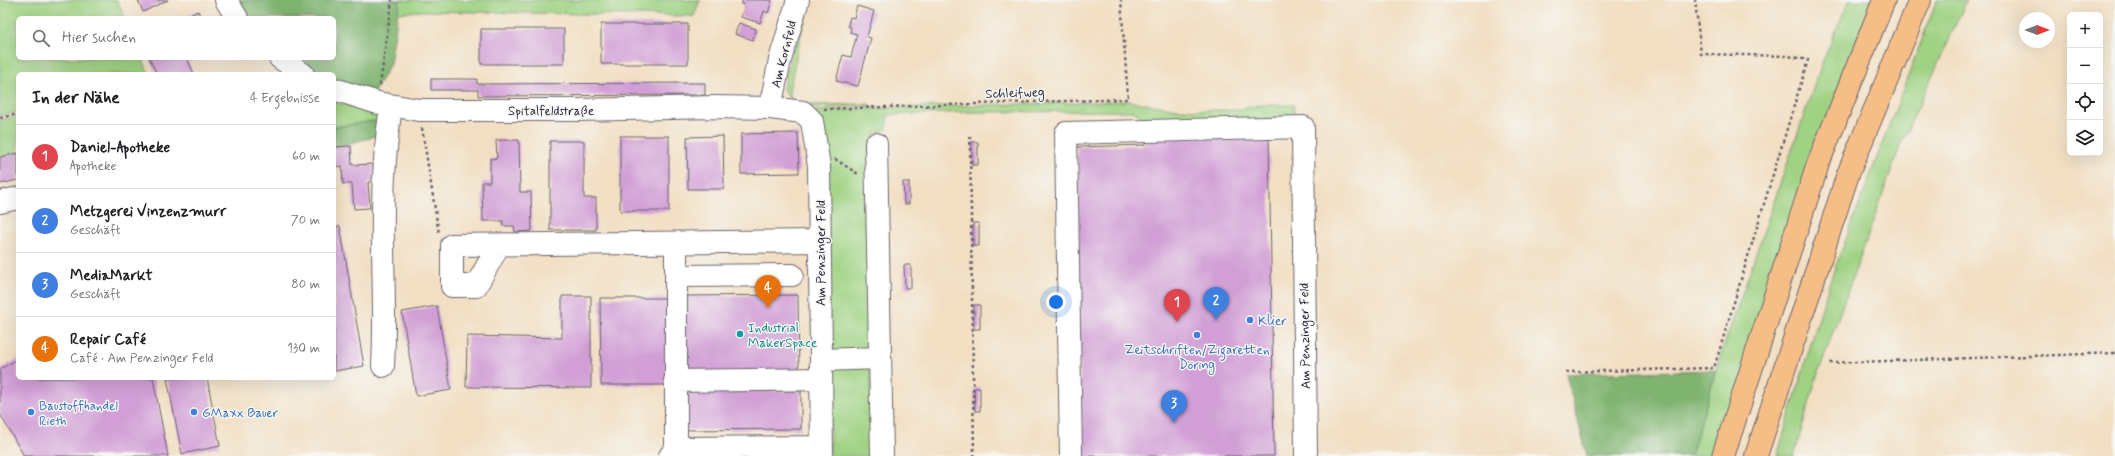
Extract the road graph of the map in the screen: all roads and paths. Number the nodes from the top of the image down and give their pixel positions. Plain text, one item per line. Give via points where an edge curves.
1 (226, 0) edge
2 (392, 0) edge
3 (798, 0) edge
4 (1121, 0) edge
5 (1695, 0) edge
6 (1884, 0) edge
7 (1920, 0) edge
8 (236, 16) edge
9 (283, 60) edge
10 (300, 72) edge
11 (336, 90) edge
12 (385, 104) junction
13 (770, 108) junction
14 (419, 110) junction
15 (803, 112) junction
16 (16, 114) edge
17 (0, 118) edge
18 (970, 136) dead end
19 (876, 144) dead end
20 (817, 150) junction
21 (877, 186) junction
22 (16, 198) edge
23 (0, 202) edge
24 (745, 242) junction
25 (820, 242) junction
26 (676, 243) junction
27 (452, 245) junction
28 (499, 245) junction
29 (746, 275) junction
30 (792, 275) dead end
31 (676, 276) junction
32 (2115, 353) edge
33 (880, 358) junction
34 (1830, 363) dead end
35 (383, 366) dead end
36 (821, 369) junction
37 (1566, 372) dead end
38 (676, 380) junction
39 (822, 451) edge
40 (673, 452) edge
41 (882, 456) edge
42 (974, 456) edge
43 (1071, 456) edge
44 (1306, 456) edge
45 (1723, 456) edge
46 (1756, 456) edge

1 - 8 street
2 - 12 path
3 - 13 street, Am Kornfeld via 780,60
4 - 15 path, Schleifweg via 1128,99 871,106 810,109
5 - 37 path via 1701,54 1788,56 1808,60 1714,368
6 - 45 highway via 1818,164
7 - 46 highway via 1848,174
9 - 10 street
11 - 12 street, Spitalfeldstraße
12 - 14 street, Spitalfeldstraße
12 - 35 street
13 - 14 street, Spitalfeldstraße
13 - 15 street
14 - 27 path via 440,236
15 - 20 street, Am Penzinger Feld via 812,121
16 - 17 path
18 - 42 path
19 - 21 street
20 - 21 path
20 - 25 street, Am Penzinger Feld via 820,172
21 - 33 street
22 - 23 street
24 - 25 street
24 - 26 street
24 - 29 street
25 - 36 street, Am Penzinger Feld
26 - 28 street
26 - 31 street
27 - 28 street
27 - 28 street via 452,286 476,286
29 - 30 street
29 - 31 street
31 - 38 street
32 - 34 path
33 - 36 street
33 - 41 street
36 - 38 street
36 - 39 street, Am Penzinger Feld
38 - 40 street
39 - 40 street
43 - 44 street, Am Penzinger Feld via 1066,133 1303,127

